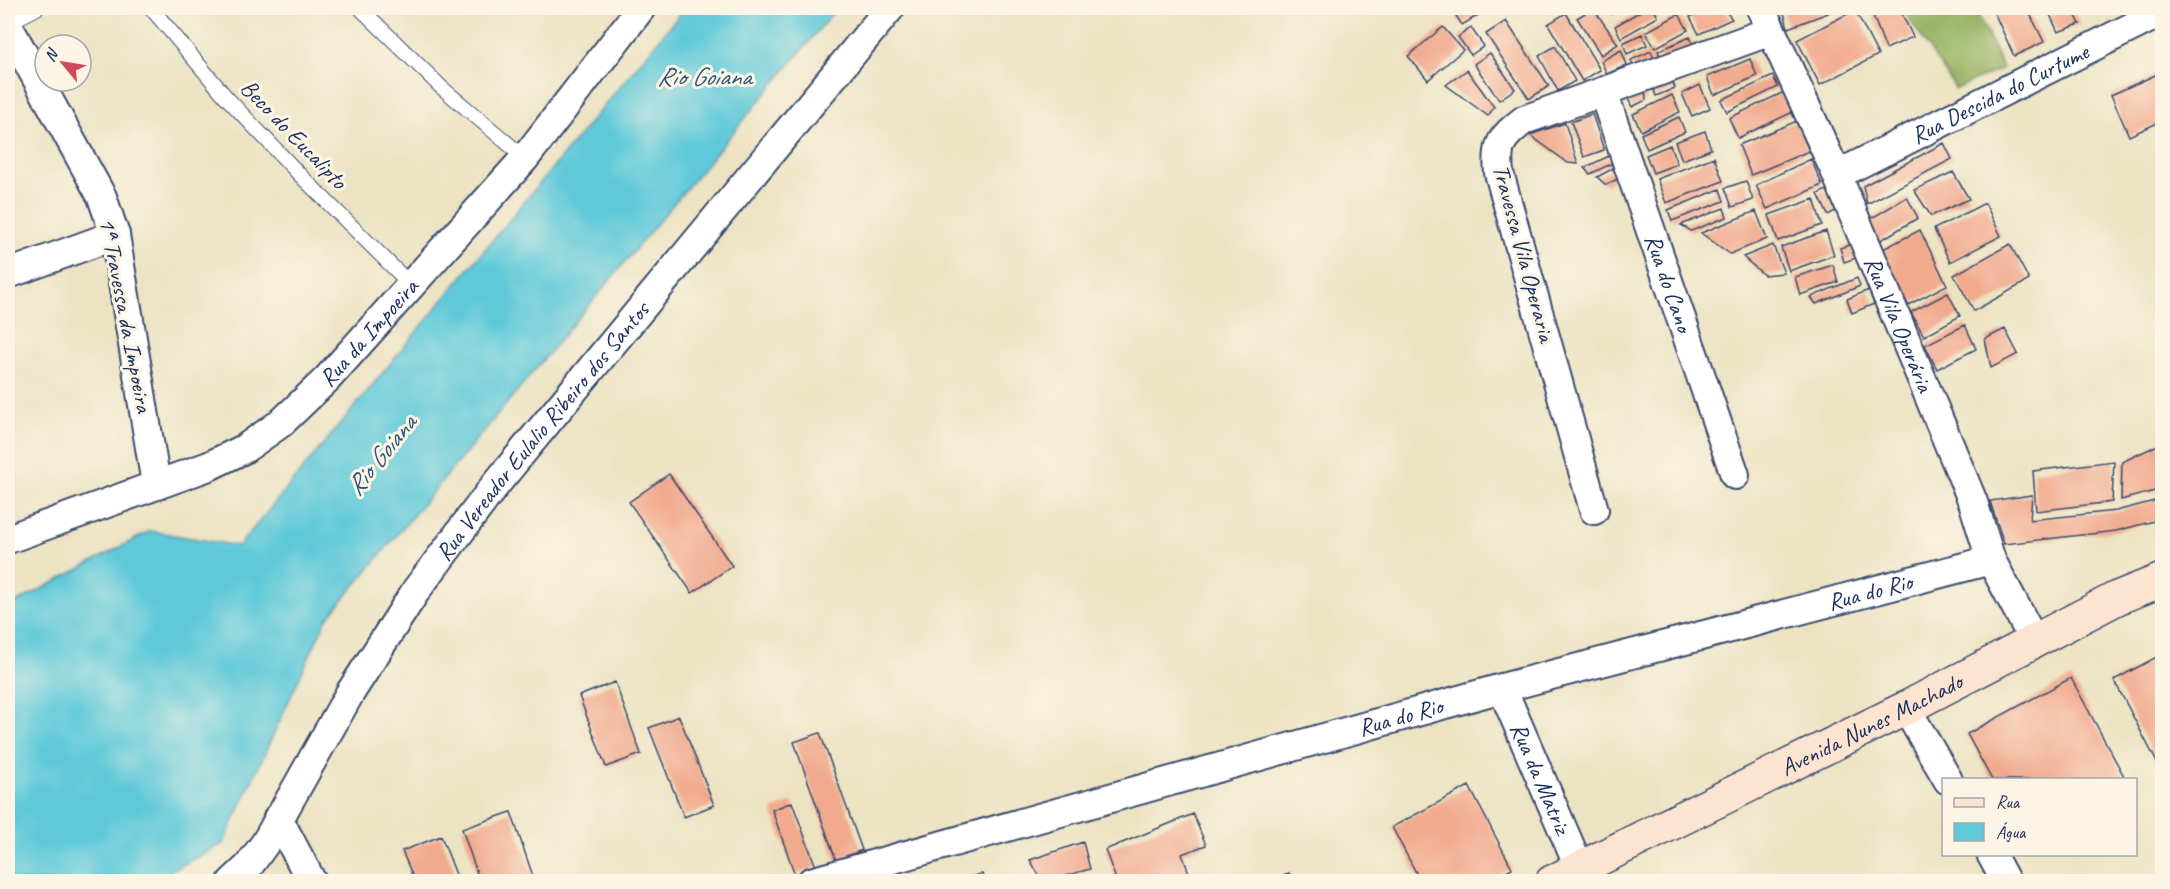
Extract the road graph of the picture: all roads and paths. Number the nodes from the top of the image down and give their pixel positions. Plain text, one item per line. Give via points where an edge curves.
1 (37, 8) edge
2 (151, 8) edge
3 (360, 8) edge
4 (641, 8) edge
5 (890, 8) edge
6 (2163, 12) edge
7 (1766, 19) edge
8 (8, 24) edge
9 (1603, 92) junction
10 (525, 158) junction
11 (1837, 175) junction
12 (115, 235) junction
13 (8, 274) edge
14 (411, 285) junction
15 (1735, 475) dead end
16 (156, 484) junction
17 (1594, 510) dead end
18 (8, 540) edge
19 (1991, 560) junction
20 (2163, 580) edge
21 (2034, 641) junction
22 (1502, 688) junction
23 (1906, 708) junction
24 (1947, 778) edge
25 (278, 818) junction
26 (1992, 856) edge
27 (860, 875) edge
28 (1572, 877) edge
29 (232, 882) edge
30 (312, 882) edge
31 (811, 882) edge
32 (2006, 882) edge

1 - 8 lane
2 - 14 lane, Beco do Eucalipto via 226,97
3 - 10 lane via 441,87
4 - 10 street, Rua da Impoeira
5 - 25 street, Rua Vereador Eulalio Ribeiro dos Santos via 496,484 417,589 350,693
6 - 11 street, Rua Descida do Curtume
7 - 9 street, Travessa Vila Operaria
7 - 11 street, Rua Vila Operária
8 - 12 street, 1ª Travessa da Impoeira via 102,197
9 - 15 street, Rua do Cano
9 - 17 street, Travessa Vila Operaria via 1524,120 1507,133 1497,152 1499,173
10 - 14 street, Rua da Impoeira
11 - 19 street, Rua Vila Operária via 1973,502
12 - 13 street
12 - 16 street, 1ª Travessa da Impoeira
14 - 16 street, Rua da Impoeira via 327,379 281,423 209,466
16 - 18 street, Rua da Impoeira
19 - 21 street, Rua Vila Operária
19 - 22 street, Rua do Rio
20 - 21 street, Avenida Nunes Machado via 2116,598
21 - 23 street, Avenida Nunes Machado
22 - 27 street, Rua do Rio
22 - 28 street, Rua da Matriz
23 - 24 street
23 - 28 street, Avenida Nunes Machado
25 - 29 street, Rua Vereador Eulalio Ribeiro dos Santos via 266,842
25 - 30 street
26 - 32 street
27 - 31 street, Rua do Rio

